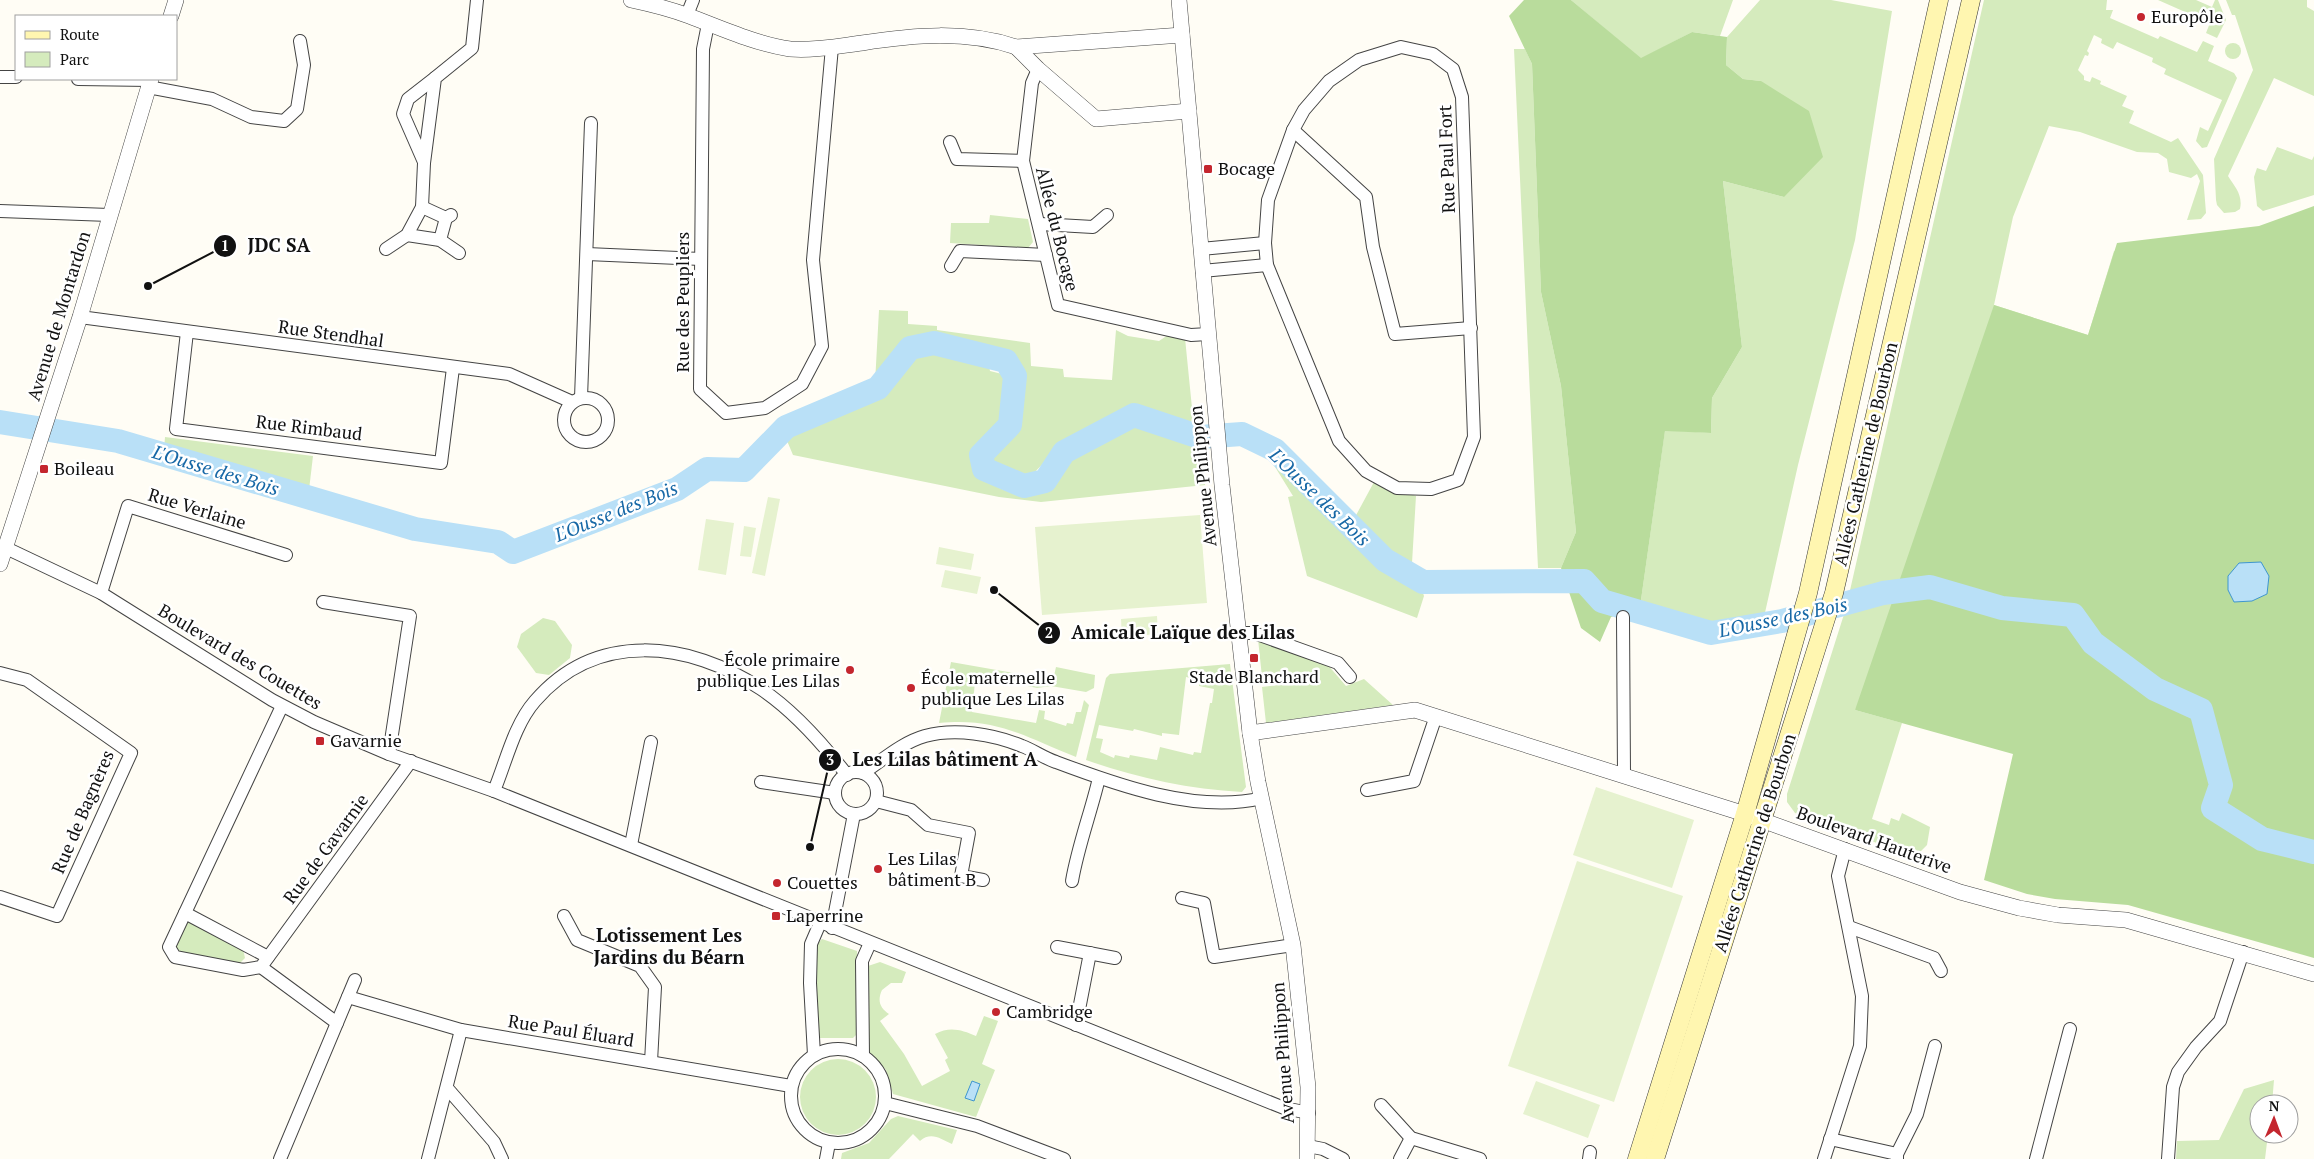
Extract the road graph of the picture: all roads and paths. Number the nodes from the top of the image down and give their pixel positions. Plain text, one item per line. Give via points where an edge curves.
1 (176, 0) edge
2 (477, 0) edge
3 (630, 0) edge
4 (693, 0) edge
5 (1179, 0) edge
6 (1939, 0) edge
7 (1971, 0) edge
8 (171, 15) edge
9 (688, 15) junction
10 (708, 24) junction
11 (1182, 34) junction
12 (300, 41) dead end
13 (832, 47) junction
14 (1016, 47) junction
15 (1038, 69) junction
16 (0, 77) edge
17 (15, 77) edge
18 (435, 78) junction
19 (102, 80) edge
20 (150, 82) edge
21 (1189, 111) junction
22 (591, 123) dead end
23 (1293, 130) junction
24 (950, 142) dead end
25 (1023, 161) junction
26 (424, 163) junction
27 (422, 207) junction
28 (0, 210) edge
29 (109, 215) junction
30 (1107, 215) dead end
31 (1040, 224) junction
32 (407, 235) junction
33 (440, 240) junction
34 (1265, 243) junction
35 (386, 249) dead end
36 (1201, 249) junction
37 (459, 253) dead end
38 (587, 254) junction
39 (1046, 255) junction
40 (701, 259) junction
41 (952, 266) dead end
42 (1267, 266) junction
43 (1202, 271) junction
44 (80, 317) junction
45 (1471, 328) junction
46 (187, 332) junction
47 (1208, 334) junction
48 (453, 368) junction
49 (6, 548) junction
50 (286, 555) dead end
51 (0, 564) edge
52 (101, 594) junction
53 (323, 602) dead end
54 (1623, 617) dead end
55 (1240, 633) junction
56 (0, 673) edge
57 (1350, 678) dead end
58 (282, 706) junction
59 (1436, 716) junction
60 (1250, 733) junction
61 (650, 742) dead end
62 (389, 754) junction
63 (411, 761) junction
64 (863, 773) junction
65 (1624, 774) junction
66 (847, 775) junction
67 (1099, 778) junction
68 (761, 782) dead end
69 (1367, 790) dead end
70 (494, 791) junction
71 (835, 793) junction
72 (1262, 798) junction
73 (876, 802) junction
74 (854, 814) junction
75 (1745, 814) junction
76 (1762, 820) junction
77 (631, 845) junction
78 (1845, 849) junction
79 (983, 880) dead end
80 (1072, 881) dead end
81 (0, 897) edge
82 (1182, 898) dead end
83 (185, 913) junction
84 (564, 916) dead end
85 (820, 923) junction
86 (1849, 927) junction
87 (832, 928) junction
88 (870, 943) junction
89 (1293, 945) junction
90 (1057, 947) dead end
91 (2243, 952) junction
92 (1090, 953) junction
93 (1116, 958) dead end
94 (265, 962) junction
95 (1941, 971) dead end
96 (2314, 974) edge
97 (356, 980) dead end
98 (348, 997) junction
99 (337, 1023) junction
100 (1076, 1024) junction
101 (2070, 1029) dead end
102 (461, 1030) junction
103 (1935, 1046) dead end
104 (814, 1055) junction
105 (863, 1056) junction
106 (651, 1062) junction
107 (791, 1086) junction
108 (447, 1088) junction
109 (885, 1103) junction
110 (1381, 1106) dead end
111 (1309, 1113) junction
112 (1411, 1138) junction
113 (1830, 1139) junction
114 (829, 1143) junction
115 (1307, 1152) edge
116 (1897, 1157) edge
117 (280, 1159) edge
118 (428, 1159) edge
119 (502, 1159) edge
120 (826, 1159) edge
121 (1064, 1159) edge
122 (1343, 1159) edge
123 (1400, 1159) edge
124 (1480, 1159) edge
125 (1637, 1159) edge
126 (1655, 1159) edge
127 (1824, 1159) edge
128 (2036, 1159) edge
129 (2168, 1159) edge

1 - 8 street
2 - 18 street via 472,48
3 - 9 street
4 - 9 street
5 - 11 street, Avenue Philippon
6 - 75 main road, Allées Catherine de Bourbon via 1808,594
7 - 76 main road, Allées Catherine de Bourbon via 1834,593
9 - 10 street
10 - 13 street via 791,49
10 - 40 street, Rue des Peupliers via 702,49
11 - 14 street
11 - 21 street, Avenue Philippon
12 - 20 street via 304,65 296,109 284,122 251,117 212,100
13 - 14 street via 914,35 1000,41
13 - 40 street, Rue des Peupliers via 813,260 822,346 802,384 765,408 726,413 700,389
14 - 15 street
15 - 21 street via 1096,119
15 - 25 street, Allée du Bocage via 1032,83
16 - 17 street
18 - 26 street
18 - 26 street via 408,99 403,114
19 - 20 street
20 - 29 street, Avenue de Montardon
21 - 36 street, Avenue Philippon
22 - 38 street
23 - 34 street, Rue Paul Fort via 1268,200
23 - 45 street via 1366,197 1374,247 1395,334
23 - 45 street, Rue Paul Fort via 1304,110 1329,81 1359,60 1401,47 1432,54 1453,69 1462,97
24 - 25 street via 957,159
25 - 31 street, Allée du Bocage
26 - 27 street
27 - 32 street
27 - 33 street via 449,217
28 - 29 street
29 - 44 street, Avenue de Montardon
30 - 31 street via 1094,227
31 - 39 street, Allée du Bocage
32 - 33 street
32 - 35 street
33 - 37 street
34 - 36 street
34 - 42 street, Rue Paul Fort
36 - 43 street, Avenue Philippon
38 - 40 street
38 - 48 street, Rue Stendhal via 577,400 509,374
39 - 41 street via 960,251
39 - 47 street, Allée du Bocage via 1058,305 1190,335
42 - 43 street
42 - 45 street, Rue Paul Fort via 1339,441 1366,471 1397,488 1431,489 1458,480 1474,437
43 - 47 street, Avenue Philippon
44 - 46 street, Rue Stendhal
44 - 49 street, Avenue de Montardon
46 - 48 street, Rue Stendhal
46 - 48 street, Rue Rimbaud via 176,429 441,463
47 - 55 street, Avenue Philippon via 1218,452
49 - 51 street, Avenue de Montardon
49 - 52 street, Boulevard des Couettes
50 - 52 street, Rue Verlaine via 128,506
52 - 58 street, Boulevard des Couettes
53 - 62 street via 410,616
54 - 65 street
55 - 57 street via 1254,633 1338,664
55 - 60 street, Avenue Philippon
56 - 81 street, Rue de Bagnères via 27,680 130,753 57,916
58 - 62 street, Boulevard des Couettes
58 - 83 street
59 - 60 street, Boulevard Hauterive via 1415,710
59 - 65 street, Boulevard Hauterive
59 - 69 street via 1414,781
60 - 72 street, Avenue Philippon
61 - 77 street
62 - 63 street, Boulevard des Couettes
63 - 70 street, Boulevard des Couettes
63 - 94 street, Rue de Gavarnie
64 - 66 street
64 - 67 street via 903,745 925,736 951,732 984,735 1020,745
64 - 73 street via 874,782
65 - 75 street, Boulevard Hauterive
66 - 70 street via 795,717 763,690 737,674 674,653 640,650 612,652 589,659 544,692 533,703 519,728
66 - 71 street via 838,782
67 - 72 street via 1200,802 1239,803
67 - 80 street
68 - 71 street
70 - 77 street, Boulevard des Couettes
71 - 74 street via 840,806
72 - 89 street, Avenue Philippon
73 - 74 street via 867,811
73 - 79 street via 911,810 928,825 969,833 962,876
74 - 87 street
75 - 76 street, Boulevard Hauterive
75 - 125 main road, Allées Catherine de Bourbon
76 - 78 street, Boulevard Hauterive
76 - 126 main road, Allées Catherine de Bourbon
77 - 85 street, Boulevard des Couettes
78 - 86 street via 1838,876
78 - 91 street, Boulevard Hauterive via 1960,892 2019,908 2058,915 2126,920
82 - 89 street via 1204,903 1214,957
83 - 94 street
83 - 94 street via 169,947 175,957 243,970
84 - 106 street via 577,940 640,966 655,987
85 - 87 street, Boulevard des Couettes
85 - 104 street via 811,944
86 - 95 street via 1934,958
86 - 113 street via 1862,996 1860,1046
87 - 88 street, Boulevard des Couettes
88 - 100 street, Boulevard des Couettes
88 - 105 street via 862,961
89 - 111 street, Avenue Philippon
90 - 92 street
91 - 96 street, Boulevard Hauterive
91 - 129 street via 2220,1021 2178,1072 2173,1087
92 - 93 street
92 - 100 street
94 - 99 street
97 - 98 street
98 - 99 street
98 - 102 street, Rue Paul Éluard
99 - 117 street
100 - 111 street, Boulevard des Couettes via 1284,1108
101 - 128 street
102 - 106 street, Rue Paul Éluard
102 - 108 street
103 - 116 street via 1917,1114
104 - 105 street via 839,1049
104 - 107 street via 804,1063
105 - 109 street via 881,1076
106 - 107 street, Rue Paul Éluard
107 - 114 street via 790,1101 803,1129
108 - 118 street
108 - 119 street via 494,1142
109 - 114 street via 880,1118 870,1131 857,1140
109 - 121 street via 978,1126
110 - 112 street
111 - 115 street, Avenue Philippon
112 - 123 street
112 - 124 street
113 - 116 street
113 - 127 street
114 - 120 street
115 - 122 street via 1323,1148

